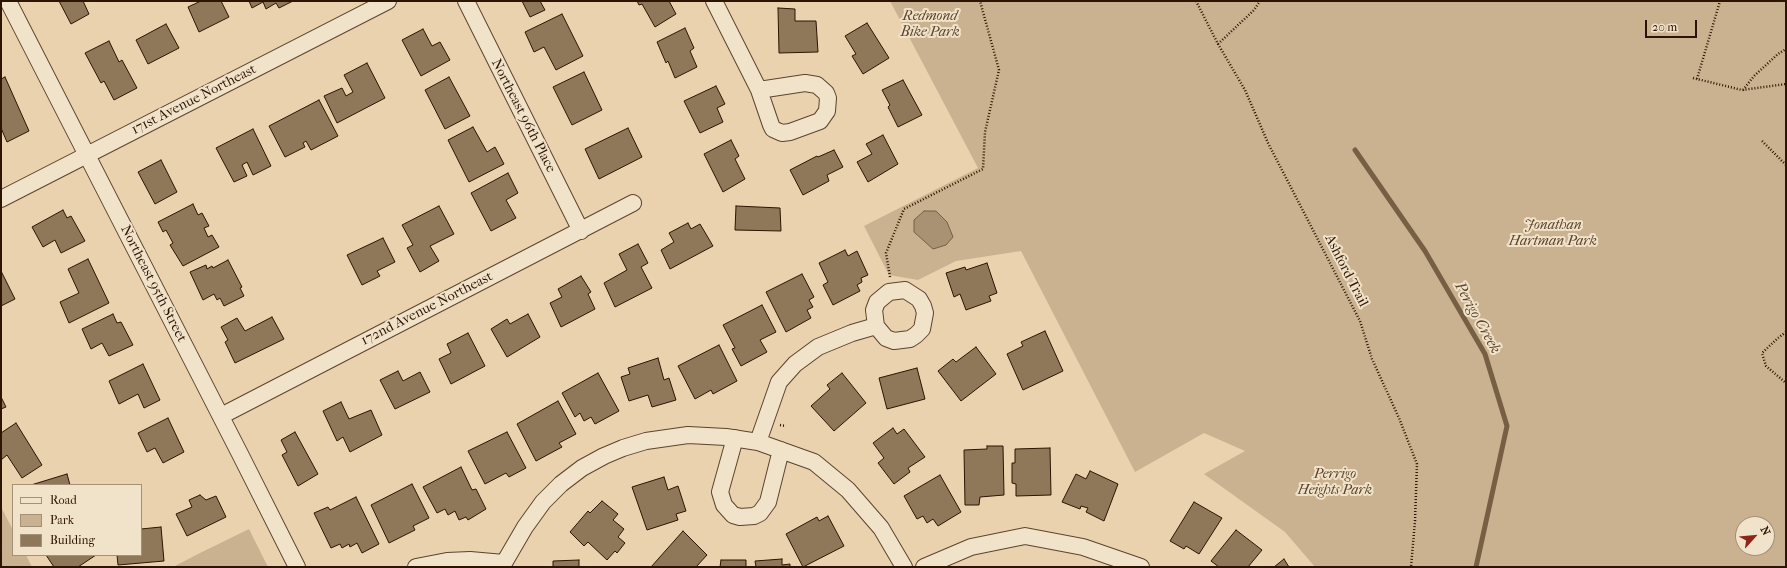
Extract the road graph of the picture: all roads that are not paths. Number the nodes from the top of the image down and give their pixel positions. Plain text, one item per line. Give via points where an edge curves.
1 (8, 1) edge
2 (388, 1) edge
3 (466, 1) edge
4 (714, 1) edge
5 (759, 90) dead end
6 (87, 154) junction
7 (1, 199) edge
8 (634, 203) dead end
9 (581, 230) junction
10 (876, 326) junction
11 (221, 416) junction
12 (735, 438) junction
13 (758, 442) junction
14 (781, 450) junction
15 (504, 565) edge
16 (297, 567) edge
17 (416, 567) edge
18 (904, 567) edge
19 (924, 567) edge
20 (1141, 567) edge

1 - 6 street, Northeast 95th Street
2 - 6 street, 171st Avenue Northeast
3 - 9 street, Northeast 96th Place
4 - 5 street
6 - 7 street, 171st Avenue Northeast
6 - 11 street, Northeast 95th Street
8 - 9 street, 172nd Avenue Northeast
9 - 11 street, 172nd Avenue Northeast
10 - 10 street via 886,338 898,341 910,339 922,329 925,313 919,299 905,290 893,291 883,296 874,310
10 - 13 street via 818,347 795,364 779,382
11 - 16 street, Northeast 95th Street
12 - 13 street
12 - 14 street via 720,492 724,505 733,515 740,517 760,513 768,502
12 - 15 street via 688,435 666,437 604,456 582,468 543,502 525,527
13 - 14 street
14 - 18 street via 814,462 848,490 881,528
15 - 17 street via 470,560
19 - 20 street via 971,547 1025,536 1083,548

